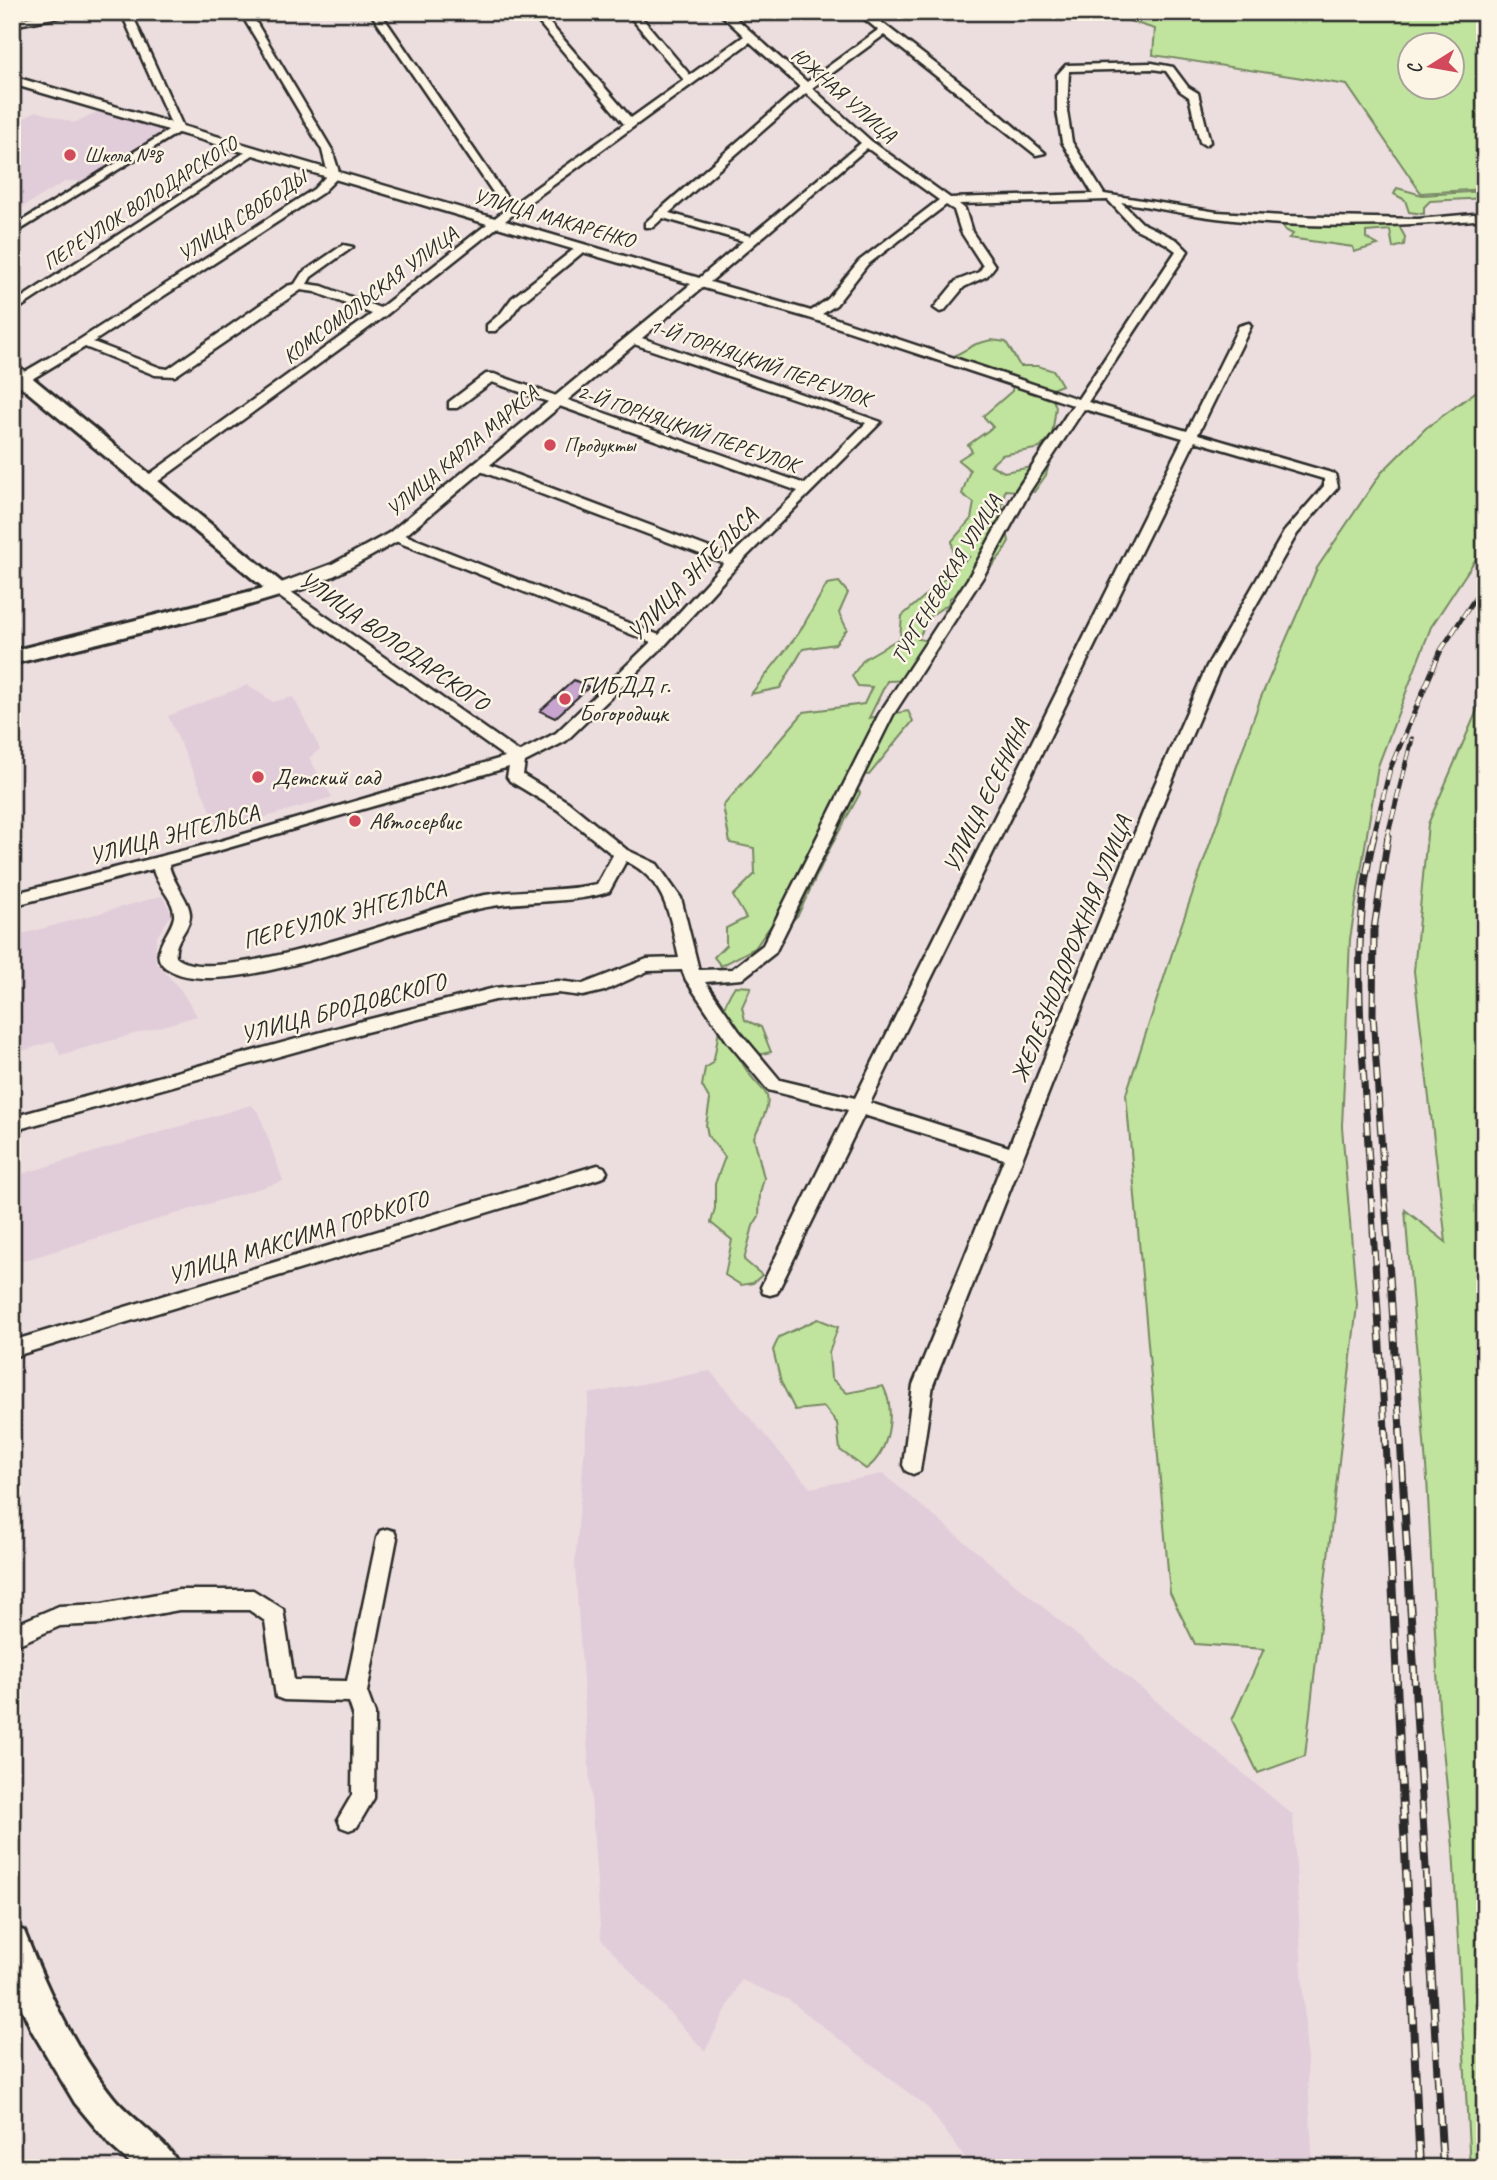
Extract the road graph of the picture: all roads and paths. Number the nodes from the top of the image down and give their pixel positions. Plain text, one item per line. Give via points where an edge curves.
1 (79, 12) edge
2 (126, 12) edge
3 (245, 12) edge
4 (375, 12) edge
5 (535, 12) edge
6 (631, 12) edge
7 (723, 12) edge
8 (861, 12) edge
9 (12, 23) edge
10 (884, 30) junction
11 (748, 38) junction
12 (689, 80) junction
13 (15, 83) edge
14 (806, 88) junction
15 (630, 124) junction
16 (179, 129) junction
17 (1205, 142) dead end
18 (867, 143) junction
19 (254, 151) junction
20 (1040, 153) dead end
21 (334, 175) junction
22 (1105, 197) junction
23 (945, 201) junction
24 (511, 211) junction
25 (661, 214) junction
26 (1485, 216) edge
27 (498, 223) junction
28 (649, 225) dead end
29 (12, 232) edge
30 (754, 241) junction
31 (347, 247) dead end
32 (583, 248) junction
33 (701, 283) junction
34 (300, 286) junction
35 (940, 308) dead end
36 (12, 309) edge
37 (382, 313) junction
38 (814, 315) junction
39 (1245, 326) dead end
40 (491, 328) dead end
41 (632, 339) junction
42 (83, 343) junction
43 (16, 378) edge
44 (557, 402) junction
45 (1082, 404) junction
46 (453, 405) dead end
47 (875, 422) joint
48 (1191, 435) junction
49 (480, 466) junction
50 (1330, 477) joint
51 (148, 482) junction
52 (806, 489) junction
53 (395, 536) junction
54 (733, 562) junction
55 (279, 590) junction
56 (661, 641) junction
57 (12, 658) edge
58 (519, 759) junction
59 (622, 854) junction
60 (160, 862) junction
61 (12, 900) edge
62 (690, 970) junction
63 (858, 1107) junction
64 (12, 1124) edge
65 (1016, 1156) junction
66 (598, 1172) dead end
67 (770, 1287) dead end
68 (12, 1349) edge
69 (913, 1465) dead end
70 (387, 1538) dead end
71 (12, 1637) edge
72 (356, 1692) junction
73 (349, 1819) dead end
74 (12, 1943) edge
75 (163, 2168) edge

1 - 9 street
2 - 16 street
3 - 21 street, УЛИЦА СВОБОДЫ via 327,150
4 - 24 street
5 - 15 street
6 - 12 street
7 - 11 street, ЮЖНАЯ УЛИЦА
8 - 10 street
10 - 14 street
10 - 20 street
11 - 12 street, КОМСОМОЛЬСКАЯ УЛИЦА
11 - 14 street, ЮЖНАЯ УЛИЦА
12 - 15 street, КОМСОМОЛЬСКАЯ УЛИЦА
13 - 16 street, УЛИЦА МАКАРЕНКО
14 - 18 street, ЮЖНАЯ УЛИЦА
14 - 25 street
15 - 24 street, КОМСОМОЛЬСКАЯ УЛИЦА
16 - 19 street, УЛИЦА МАКАРЕНКО
16 - 29 street
17 - 22 street via 1194,95 1169,69 1066,68 1062,111 1068,142
18 - 23 street, ЮЖНАЯ УЛИЦА
18 - 30 street, УЛИЦА КАРЛА МАРКСА
19 - 21 street, УЛИЦА МАКАРЕНКО
19 - 36 street, ПЕРЕУЛОК ВОЛОДАРСКОГО
21 - 27 street, УЛИЦА МАКАРЕНКО
21 - 42 street, УЛИЦА СВОБОДЫ via 318,191
22 - 23 street
22 - 26 street via 1217,215 1284,219 1418,222
22 - 45 street, ТУРГЕНЕВСКАЯ УЛИЦА via 1143,229 1174,241 1182,251
23 - 35 street, ЮЖНАЯ УЛИЦА via 959,209 967,235 989,266 983,274 960,284
23 - 38 street via 863,263 832,302
24 - 27 street, КОМСОМОЛЬСКАЯ УЛИЦА
25 - 28 street
25 - 30 street
27 - 32 street, УЛИЦА МАКАРЕНКО
27 - 37 street, КОМСОМОЛЬСКАЯ УЛИЦА
30 - 33 street, УЛИЦА КАРЛА МАРКСА
31 - 34 street via 306,275
32 - 33 street, УЛИЦА МАКАРЕНКО
32 - 40 street via 516,301
33 - 38 street, УЛИЦА МАКАРЕНКО
33 - 41 street, УЛИЦА КАРЛА МАРКСА
34 - 37 street
34 - 42 street via 171,373
37 - 51 street, КОМСОМОЛЬСКАЯ УЛИЦА
38 - 45 street, УЛИЦА МАКАРЕНКО
39 - 48 street, УЛИЦА ЕСЕНИНА
41 - 44 street, УЛИЦА КАРЛА МАРКСА
41 - 47 street, 1-Й ГОРНЯЦКИЙ ПЕРЕУЛОК
42 - 43 street, УЛИЦА СВОБОДЫ
43 - 51 main road, УЛИЦА ВОЛОДАРСКОГО
44 - 46 street, 2-Й ГОРНЯЦКИЙ ПЕРЕУЛОК via 490,377
44 - 49 street, УЛИЦА КАРЛА МАРКСА
44 - 52 street, 2-Й ГОРНЯЦКИЙ ПЕРЕУЛОК
45 - 48 street, УЛИЦА МАКАРЕНКО
45 - 62 street, ТУРГЕНЕВСКАЯ УЛИЦА via 886,714 769,949 736,975
47 - 52 street, УЛИЦА ЭНГЕЛЬСА
48 - 50 street, УЛИЦА МАКАРЕНКО
48 - 63 street, УЛИЦА ЕСЕНИНА
49 - 53 street, УЛИЦА КАРЛА МАРКСА
49 - 54 street
50 - 65 street, ЖЕЛЕЗНОДОРОЖНАЯ УЛИЦА via 1331,487 1291,532 1214,666 1156,800
51 - 55 main road, УЛИЦА ВОЛОДАРСКОГО
52 - 54 street, УЛИЦА ЭНГЕЛЬСА
53 - 55 street, УЛИЦА КАРЛА МАРКСА via 338,568
53 - 56 street
54 - 56 street, УЛИЦА ЭНГЕЛЬСА
55 - 57 main road, УЛИЦА КАРЛА МАРКСА
55 - 58 street, УЛИЦА ВОЛОДАРСКОГО
56 - 58 street, УЛИЦА ЭНГЕЛЬСА via 561,737
58 - 59 street via 515,777 563,806
58 - 60 street, УЛИЦА ЭНГЕЛЬСА
59 - 60 street, ПЕРЕУЛОК ЭНГЕЛЬСА via 603,888 480,902 272,963 206,972 185,972 168,958 167,948 183,917
59 - 62 street via 651,868 673,898
60 - 61 street, УЛИЦА ЭНГЕЛЬСА
62 - 63 street via 733,1036 774,1085
62 - 64 street, УЛИЦА БРОДОВСКОГО via 647,965 590,989 558,988 482,998
63 - 65 street
63 - 67 street, УЛИЦА ЕСЕНИНА
65 - 69 street, ЖЕЛЕЗНОДОРОЖНАЯ УЛИЦА via 923,1385
66 - 68 street, УЛИЦА МАКСИМА ГОРЬКОГО
70 - 72 street
71 - 72 street via 59,1616 102,1614 179,1600 253,1600 275,1616 284,1690
72 - 73 street via 364,1714 363,1798
74 - 75 main road via 29,1986 85,2089 122,2133

